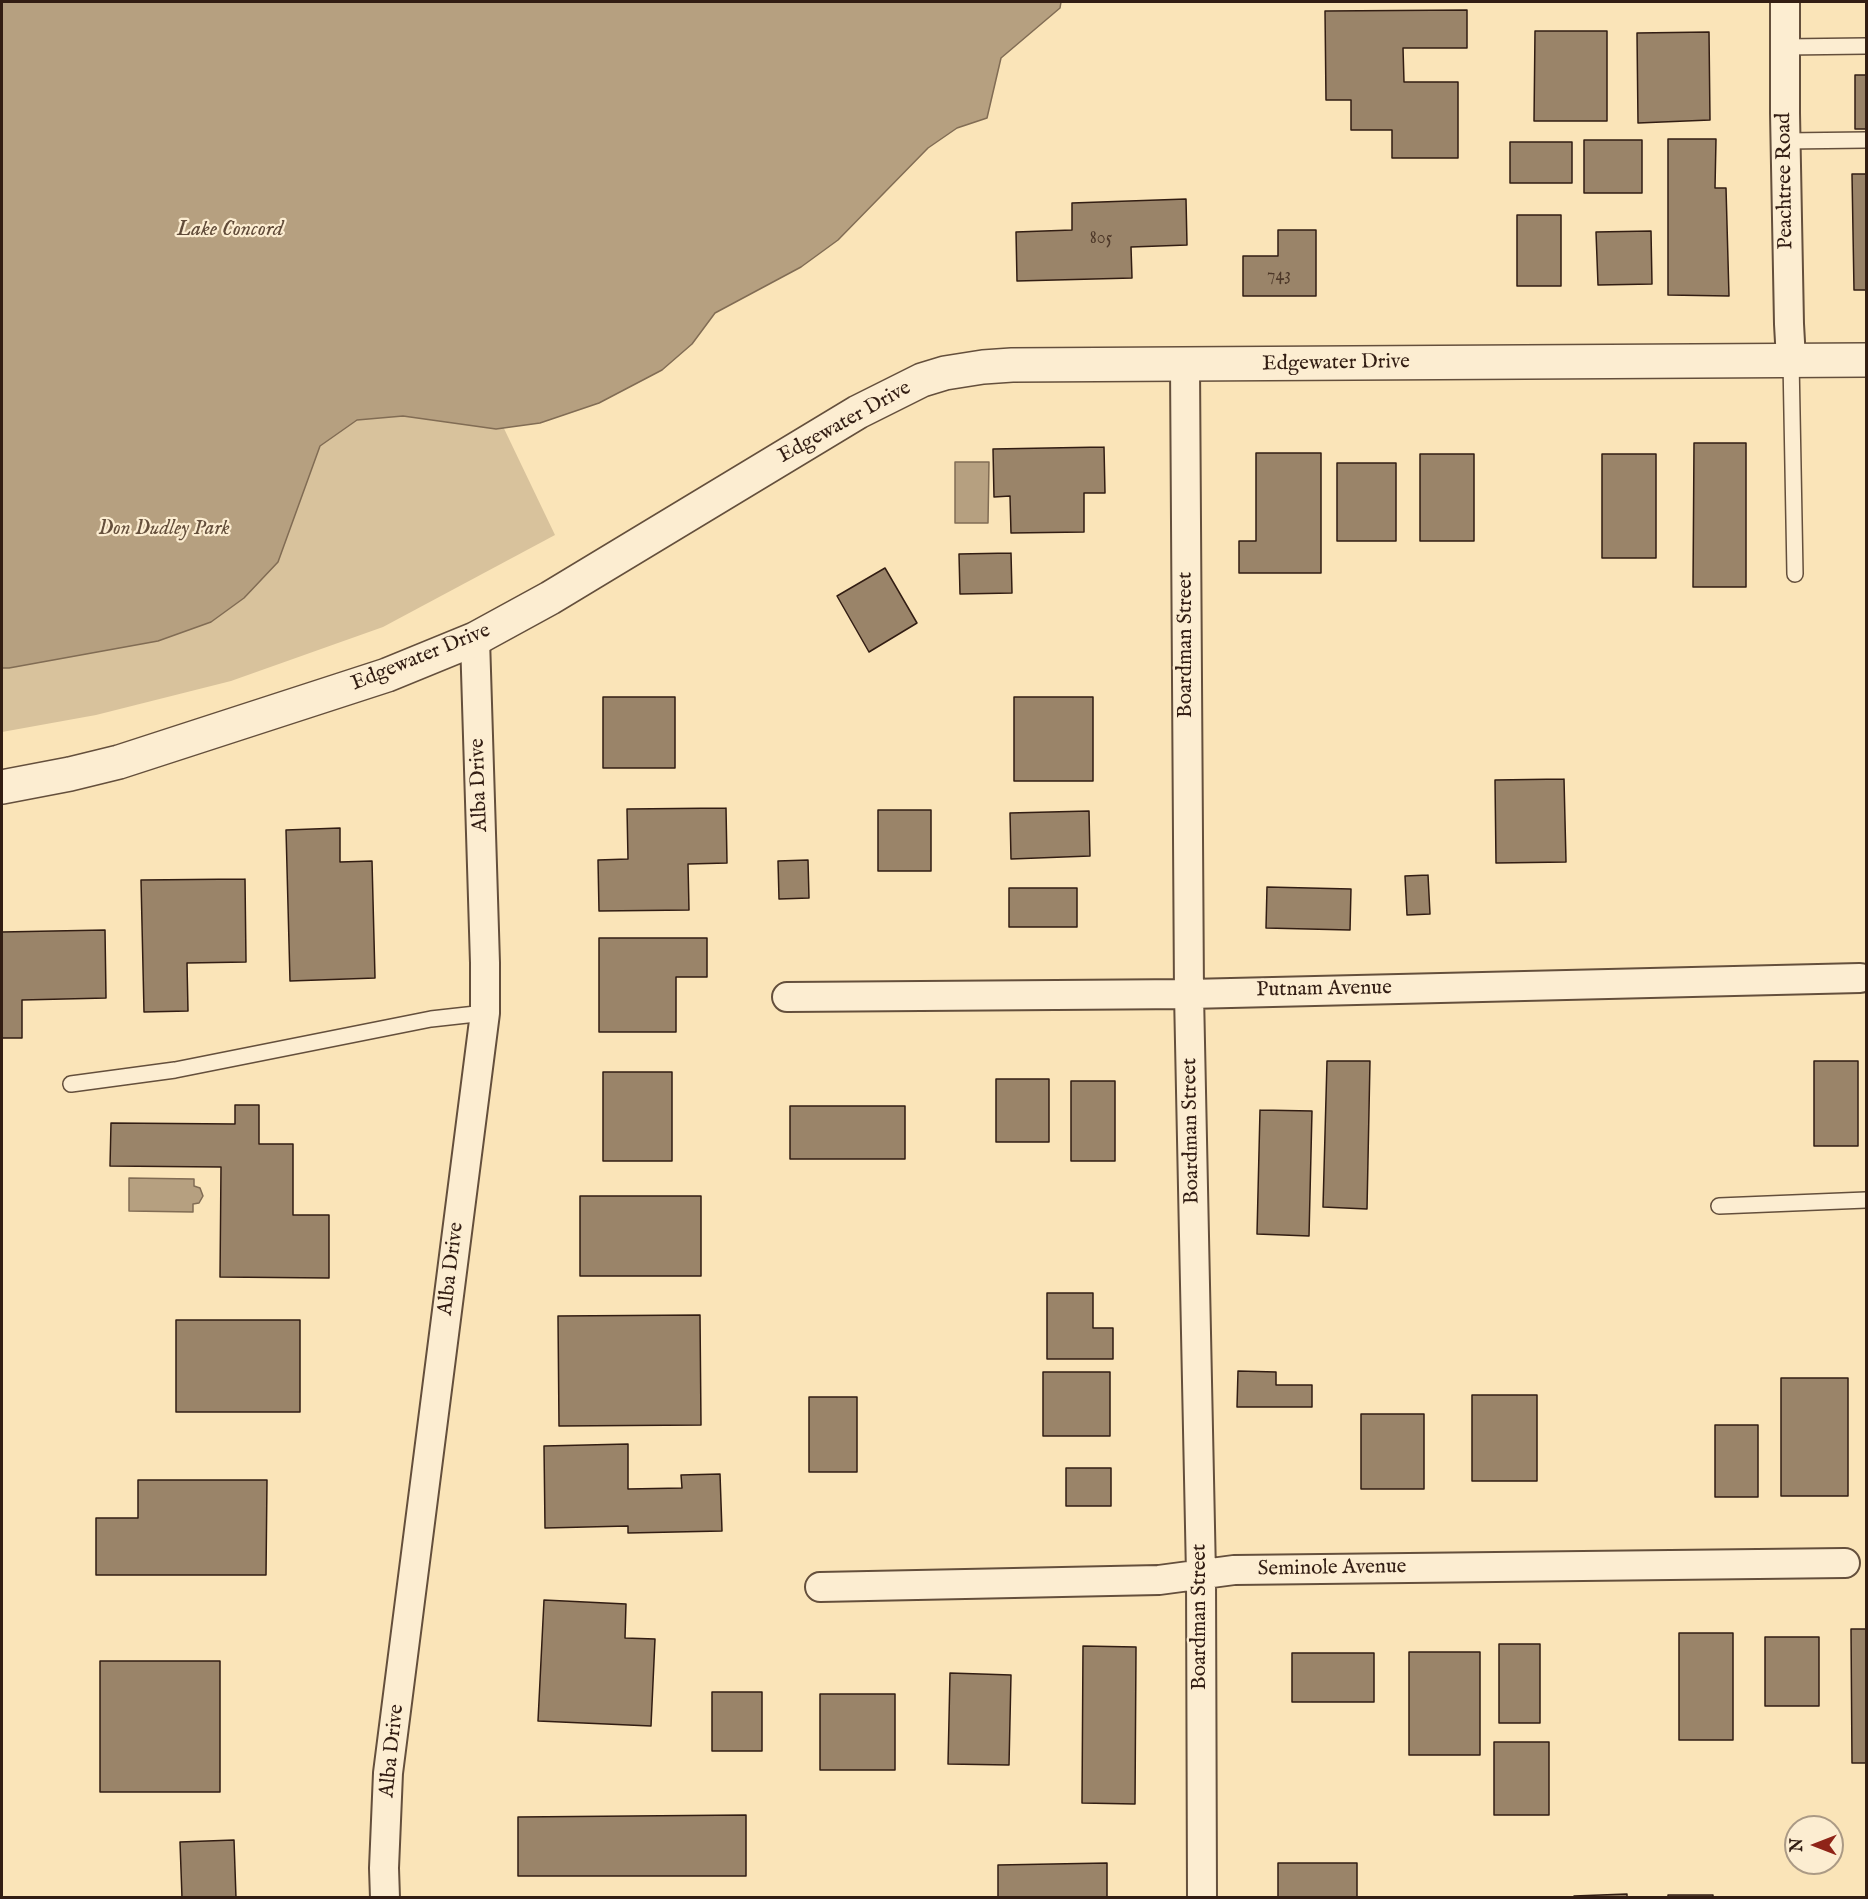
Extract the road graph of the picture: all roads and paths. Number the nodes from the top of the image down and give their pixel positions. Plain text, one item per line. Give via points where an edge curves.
1 (1785, 2) edge
2 (1866, 46) edge
3 (1785, 47) junction
4 (1866, 140) edge
5 (1786, 141) junction
6 (1791, 360) junction
7 (1866, 360) edge
8 (1185, 365) junction
9 (1795, 574) dead end
10 (475, 639) junction
11 (2, 787) edge
12 (1860, 978) dead end
13 (1189, 994) junction
14 (787, 997) dead end
15 (485, 1013) junction
16 (71, 1084) dead end
17 (1866, 1200) edge
18 (1719, 1206) dead end
19 (1859, 1562) edge
20 (1201, 1575) junction
21 (820, 1587) dead end
22 (385, 1898) edge
23 (1202, 1898) edge

1 - 3 street, Peachtree Road
2 - 3 lane
3 - 5 street, Peachtree Road
4 - 5 lane
5 - 6 street, Peachtree Road
6 - 7 street, Edgewater Drive
6 - 8 street, Edgewater Drive
6 - 9 lane
8 - 10 street, Edgewater Drive via 1002,366 922,380 858,412
8 - 13 street, Boardman Street
10 - 11 street, Edgewater Drive via 387,675 119,762
10 - 15 street, Alba Drive
12 - 13 street, Putnam Avenue
13 - 14 street, Putnam Avenue
13 - 20 street, Boardman Street
15 - 16 lane via 431,1019 175,1070
15 - 22 street, Alba Drive via 388,1773
17 - 18 lane
19 - 20 street, Seminole Avenue via 1234,1570
20 - 21 street, Seminole Avenue via 1159,1580
20 - 23 street, Boardman Street

